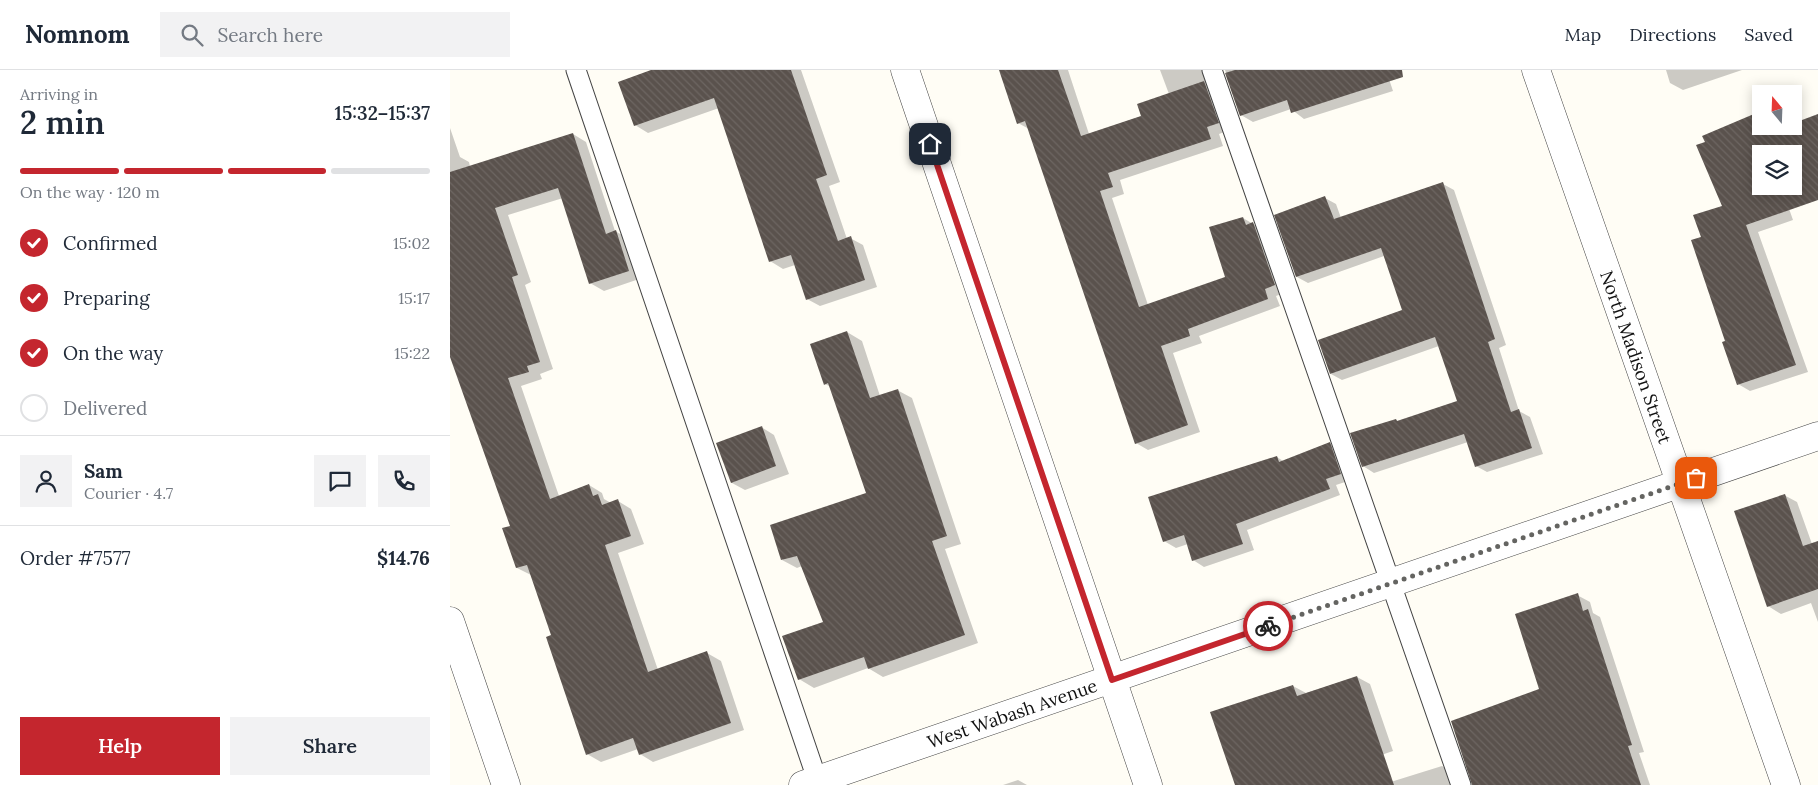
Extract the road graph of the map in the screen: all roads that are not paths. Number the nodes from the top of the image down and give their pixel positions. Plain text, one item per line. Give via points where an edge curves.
1 (576, 70) edge
2 (905, 70) edge
3 (1212, 70) edge
4 (1536, 70) edge
5 (1818, 436) edge
6 (1679, 484) junction
7 (1391, 584) junction
8 (450, 621) edge
9 (1112, 680) junction
10 (813, 783) edge
11 (506, 785) edge
12 (1148, 785) edge
13 (1461, 785) edge
14 (1786, 785) edge

1 - 10 lane
2 - 9 street
3 - 7 lane
4 - 6 street, North Madison Street
5 - 6 street, West Wabash Avenue
6 - 7 street, West Wabash Avenue
6 - 14 street, North Madison Street
7 - 9 street, West Wabash Avenue
7 - 13 lane
8 - 11 street
9 - 10 street, West Wabash Avenue
9 - 12 street

